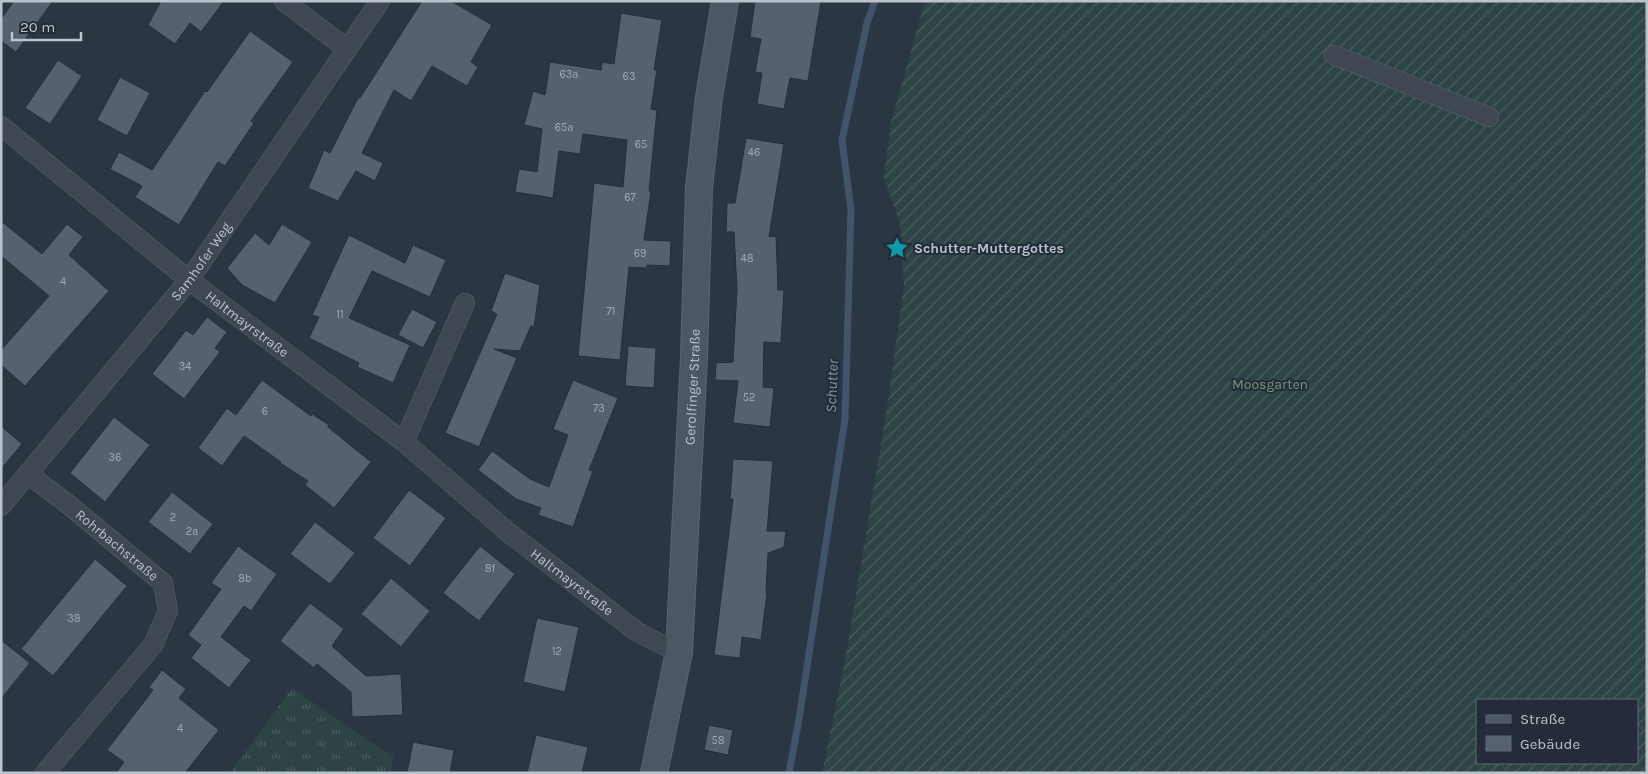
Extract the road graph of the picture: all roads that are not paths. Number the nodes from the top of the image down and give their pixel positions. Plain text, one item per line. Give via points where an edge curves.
1 (284, 1) edge
2 (380, 1) edge
3 (725, 1) edge
4 (347, 49) junction
5 (1334, 55) dead end
6 (1489, 117) dead end
7 (1, 126) edge
8 (189, 280) junction
9 (465, 303) dead end
10 (404, 442) junction
11 (28, 474) junction
12 (1, 506) edge
13 (679, 652) junction
14 (45, 773) edge
15 (654, 773) edge

1 - 4 street
2 - 4 street, Samhofer Weg
3 - 13 street, Gerolfinger Straße via 709,97 699,188
4 - 8 street, Samhofer Weg
5 - 6 street
7 - 8 street, Haltmayrstraße
8 - 10 street, Haltmayrstraße
8 - 11 street, Samhofer Weg
9 - 10 street
10 - 13 street, Haltmayrstraße via 509,534 636,631
11 - 12 street, Samhofer Weg
11 - 14 street, Rohrbachstraße via 163,583 168,611 153,644
13 - 15 street, Gerolfinger Straße

